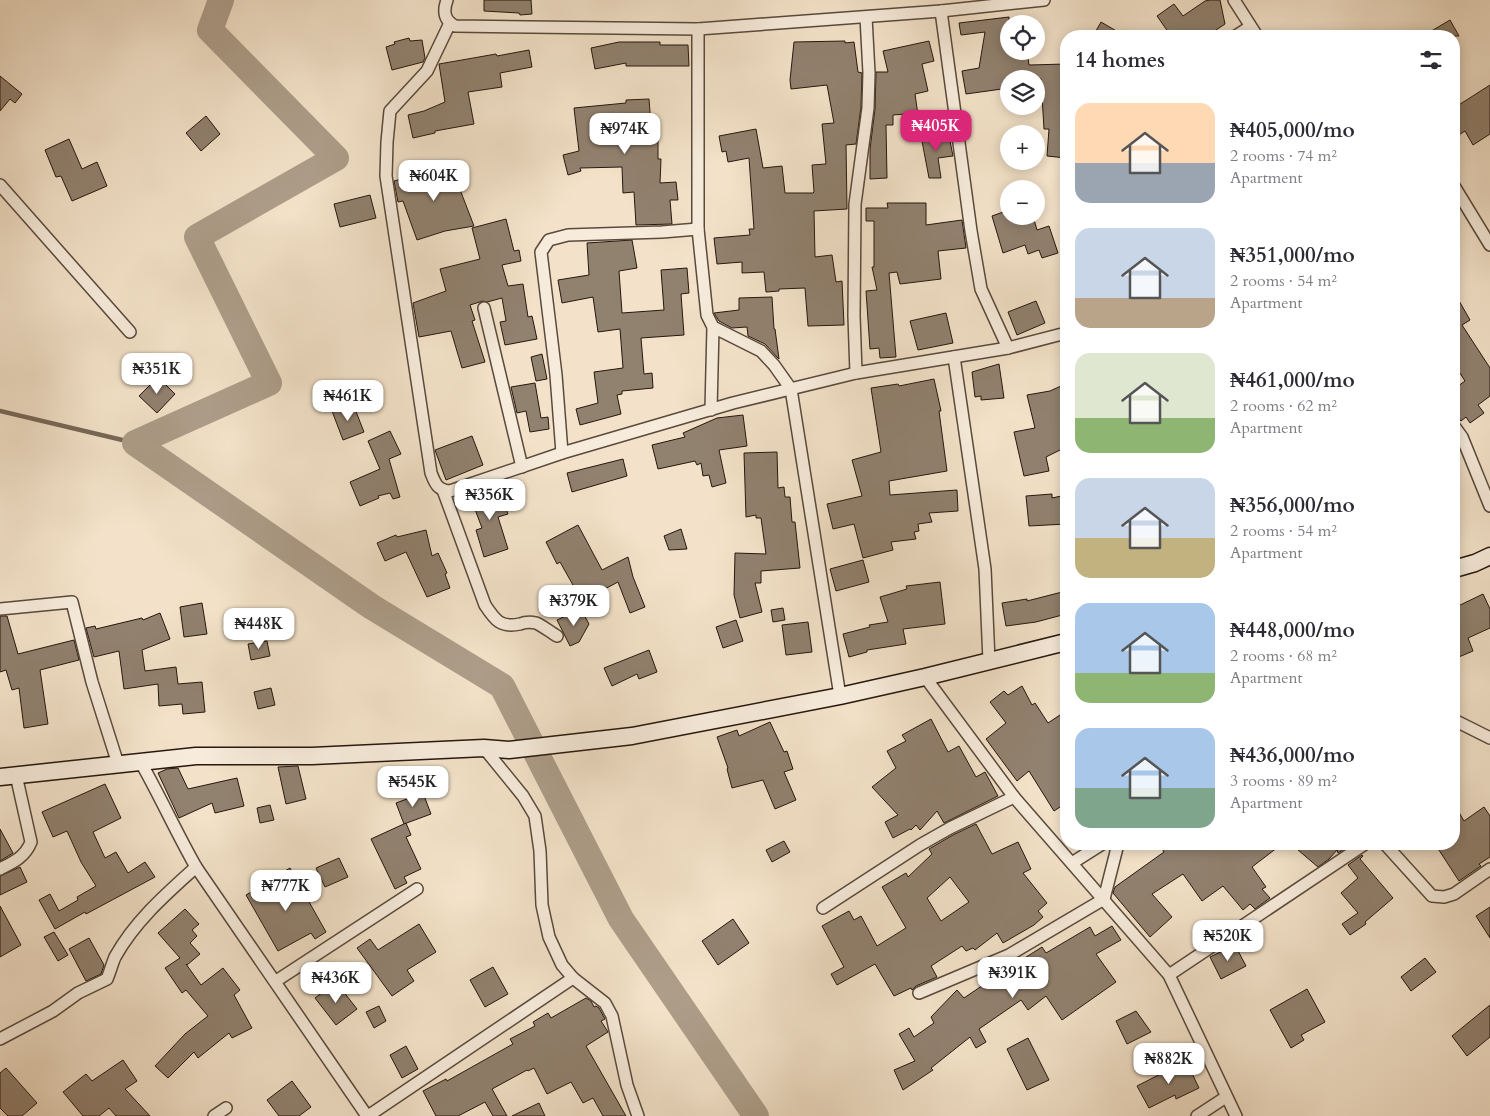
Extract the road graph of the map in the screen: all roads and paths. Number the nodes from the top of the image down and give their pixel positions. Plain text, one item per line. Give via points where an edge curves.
1 (447, 0) edge
2 (1044, 0) edge
3 (1234, 0) edge
4 (942, 11) junction
5 (866, 17) junction
6 (450, 23) junction
7 (698, 29) junction
8 (1252, 30) edge
9 (0, 184) edge
10 (1460, 196) edge
11 (698, 229) junction
12 (1490, 244) edge
13 (484, 308) dead end
14 (713, 327) junction
15 (130, 332) dead end
16 (1060, 335) edge
17 (1008, 348) junction
18 (954, 357) junction
19 (856, 373) junction
20 (791, 389) junction
21 (711, 410) junction
22 (1460, 434) edge
23 (562, 454) junction
24 (522, 467) junction
25 (442, 490) junction
26 (1490, 506) edge
27 (1490, 556) edge
28 (1460, 567) edge
29 (0, 609) edge
30 (557, 636) dead end
31 (1060, 644) edge
32 (990, 661) junction
33 (925, 677) junction
34 (840, 696) junction
35 (1460, 723) edge
36 (1490, 738) edge
37 (484, 748) junction
38 (140, 762) junction
39 (118, 764) junction
40 (8, 776) edge
41 (1014, 796) junction
42 (1060, 849) edge
43 (1061, 850) edge
44 (1093, 850) edge
45 (1116, 850) edge
46 (1356, 850) edge
47 (1390, 850) edge
48 (1072, 863) junction
49 (196, 867) junction
50 (0, 869) edge
51 (1490, 869) edge
52 (417, 889) dead end
53 (1104, 899) junction
54 (823, 908) dead end
55 (1169, 975) junction
56 (573, 978) junction
57 (276, 981) junction
58 (919, 993) dead end
59 (0, 1039) edge
60 (1226, 1097) junction
61 (226, 1108) dead end
62 (214, 1116) edge
63 (368, 1116) edge
64 (638, 1116) edge
65 (1197, 1116) edge
66 (1236, 1116) edge

1 - 6 street via 444,8
2 - 4 street
3 - 8 street
4 - 5 street
4 - 17 street via 981,289
5 - 7 street
5 - 19 street via 868,108 855,204
6 - 7 street via 455,26
6 - 25 street via 426,71 390,111 386,176 431,473 436,486
7 - 11 street
9 - 15 street
10 - 12 street
11 - 14 street via 707,315
11 - 23 street via 568,235 549,240 541,252
13 - 24 street
14 - 20 street via 761,351
14 - 21 street
16 - 17 street
17 - 18 street
18 - 19 street
18 - 32 street via 984,569
19 - 20 street
20 - 21 street
20 - 34 street
21 - 23 street
22 - 26 street
23 - 24 street
24 - 25 street
25 - 30 street via 485,605 496,621 514,625 536,623
27 - 28 street
29 - 39 street via 72,602 92,682
31 - 32 street
32 - 33 street
33 - 34 street
33 - 41 street
34 - 37 street via 632,736 509,750
35 - 36 street
37 - 38 street via 312,756 196,756
37 - 56 street via 524,796 535,816 542,905 548,937 562,965
38 - 39 street
38 - 49 street
39 - 40 street
40 - 50 street via 31,842 16,861
41 - 42 street
41 - 54 street via 920,845
43 - 48 street
44 - 48 street
45 - 53 street
46 - 55 street
47 - 51 street via 1432,896 1454,894
48 - 53 street
49 - 57 street
49 - 59 street via 157,902 134,929 114,959 107,979
52 - 57 street
53 - 55 street
53 - 58 street via 1009,955
55 - 60 street
56 - 63 street
56 - 64 street via 605,1003 612,1016 627,1085
57 - 63 street
60 - 65 street
60 - 66 street
61 - 62 street

